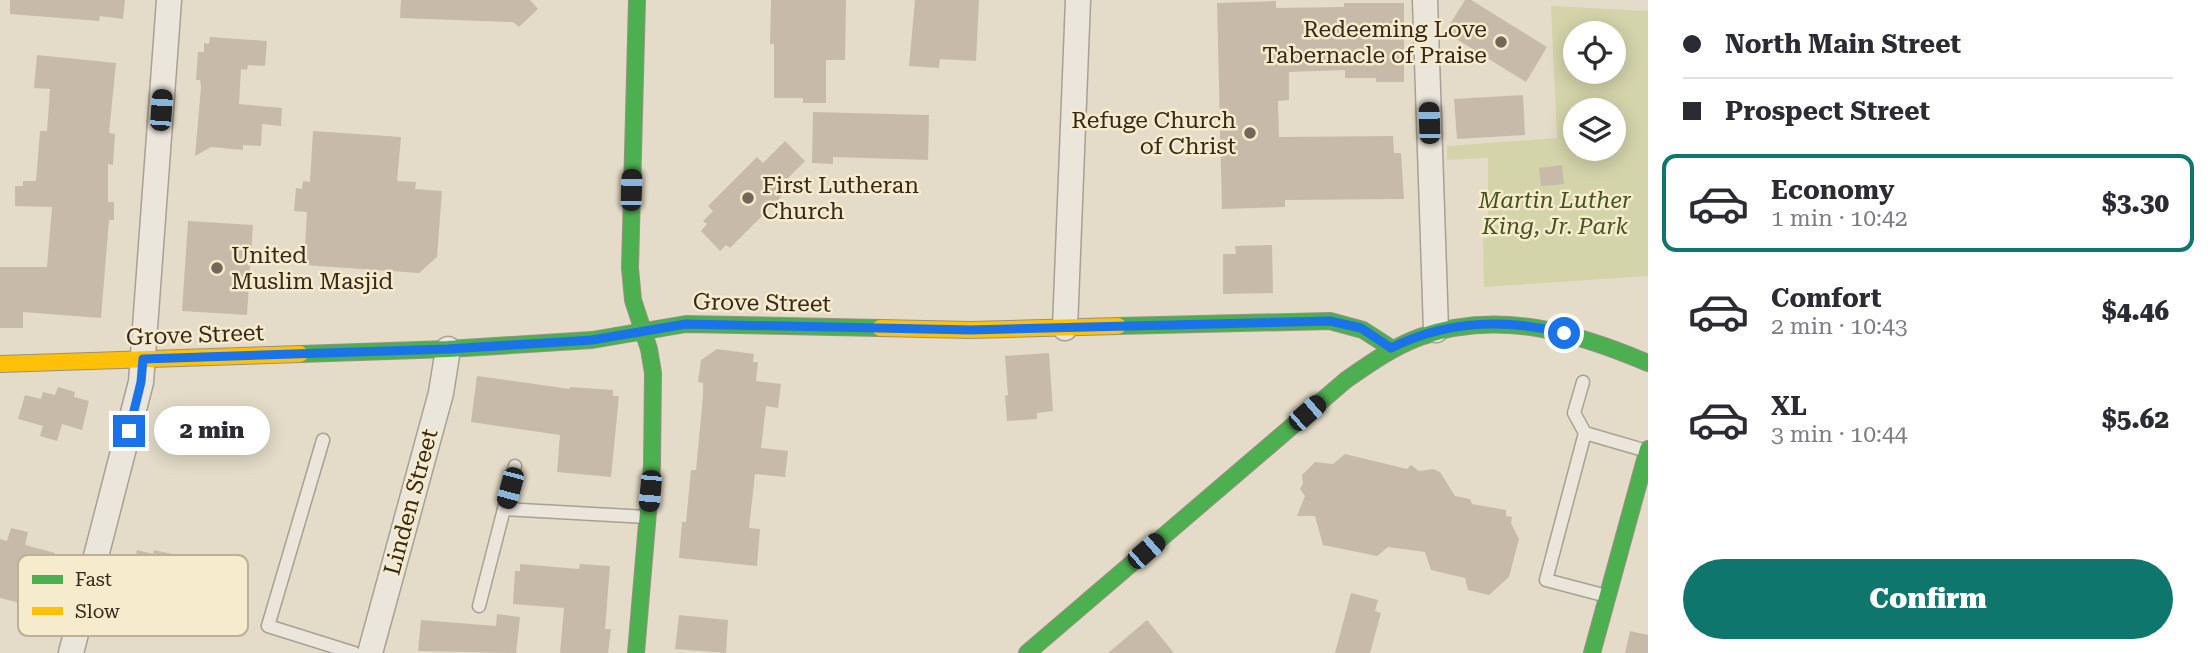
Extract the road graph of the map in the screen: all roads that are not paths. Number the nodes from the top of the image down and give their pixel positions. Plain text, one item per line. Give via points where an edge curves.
1 (169, 0) edge
2 (637, 0) edge
3 (1078, 0) edge
4 (1425, 0) edge
5 (1065, 328) junction
6 (1436, 330) junction
7 (643, 331) junction
8 (1391, 348) junction
9 (448, 349) junction
10 (143, 359) junction
11 (1648, 363) edge
12 (0, 364) edge
13 (1583, 382) dead end
14 (1586, 433) junction
15 (323, 440) dead end
16 (1648, 450) edge
17 (515, 466) dead end
18 (504, 509) junction
19 (648, 517) junction
20 (96, 555) edge
21 (1607, 596) junction
22 (479, 606) dead end
23 (75, 636) edge
24 (71, 653) edge
25 (354, 653) edge
26 (369, 653) edge
27 (636, 653) edge
28 (1027, 653) edge
29 (1592, 653) edge

1 - 10 street
2 - 7 main road via 630,268 633,300
3 - 5 street
4 - 6 street
5 - 7 main road, Grove Street via 713,324
5 - 8 main road, Grove Street via 1339,322 1361,328
6 - 8 main road
6 - 11 main road via 1473,323 1530,326 1577,337
7 - 9 main road, Grove Street via 592,340
7 - 19 main road via 653,373
8 - 28 main road via 1346,380
9 - 10 main road, Grove Street
9 - 26 street, Linden Street via 441,393
10 - 12 main road, Grove Street
10 - 20 street
13 - 14 lane via 1574,413
14 - 16 lane
14 - 21 lane via 1546,580
15 - 25 lane via 268,626
16 - 21 main road
17 - 18 lane
18 - 19 lane
18 - 22 lane
19 - 27 main road
21 - 29 main road
23 - 24 street

